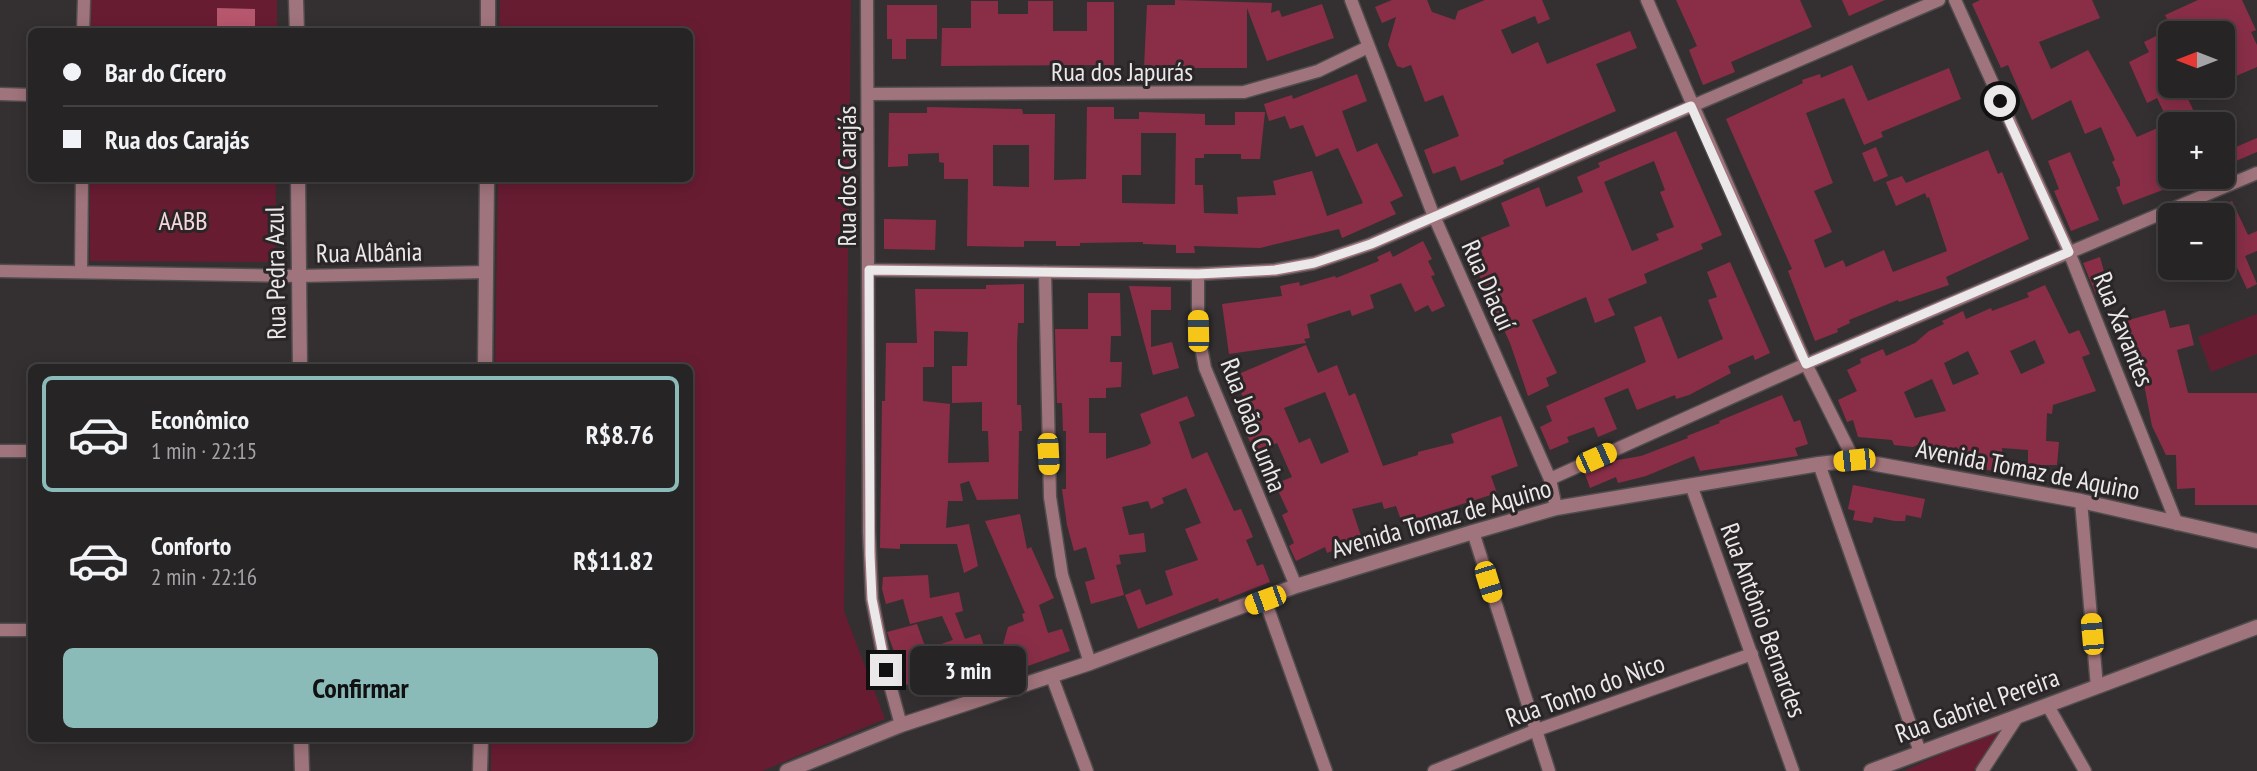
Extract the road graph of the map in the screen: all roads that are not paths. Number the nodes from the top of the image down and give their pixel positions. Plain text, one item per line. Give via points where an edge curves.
1 (84, 0) edge
2 (296, 0) edge
3 (488, 0) edge
4 (867, 0) edge
5 (1351, 0) edge
6 (1647, 0) edge
7 (1939, 0) edge
8 (1955, 0) edge
9 (83, 28) edge
10 (297, 28) edge
11 (488, 28) edge
12 (1368, 47) junction
13 (0, 94) edge
14 (28, 94) edge
15 (868, 94) junction
16 (1691, 106) junction
17 (2257, 173) edge
18 (82, 182) edge
19 (298, 182) edge
20 (487, 182) edge
21 (1433, 214) junction
22 (2069, 252) junction
23 (869, 270) junction
24 (0, 271) edge
25 (81, 272) junction
26 (486, 272) junction
27 (1045, 272) junction
28 (1198, 274) junction
29 (299, 276) junction
30 (300, 364) edge
31 (485, 364) edge
32 (1806, 364) junction
33 (0, 451) edge
34 (28, 451) edge
35 (1854, 460) junction
36 (1819, 464) junction
37 (1550, 479) junction
38 (1691, 485) junction
39 (2081, 501) junction
40 (1556, 508) junction
41 (2177, 524) junction
42 (1473, 532) junction
43 (2257, 541) edge
44 (1296, 586) junction
45 (1265, 600) junction
46 (2257, 627) edge
47 (0, 630) edge
48 (28, 630) edge
49 (1752, 654) junction
50 (1090, 663) junction
51 (1052, 677) junction
52 (2097, 687) junction
53 (2048, 706) junction
54 (2018, 716) junction
55 (901, 725) junction
56 (1534, 731) junction
57 (301, 742) edge
58 (481, 742) edge
59 (1920, 752) junction
60 (802, 768) edge
61 (302, 771) edge
62 (480, 771) edge
63 (787, 771) edge
64 (1087, 771) edge
65 (1326, 771) edge
66 (1434, 771) edge
67 (1549, 771) edge
68 (1793, 771) edge
69 (1871, 771) edge
70 (1982, 771) edge
71 (2085, 771) edge

1 - 9 street
2 - 10 street
3 - 11 street
4 - 15 street, Rua dos Carajás
5 - 12 street, Rua Diacuí
6 - 16 street
7 - 16 street
8 - 22 street, Rua Xavantes
12 - 15 street, Rua dos Japurás via 1318,71 1244,92
12 - 21 street, Rua Diacuí
13 - 14 street
15 - 23 street, Rua dos Carajás
16 - 21 street
16 - 32 street
17 - 22 street
18 - 25 street
19 - 29 street, Rua Pedra Azul
20 - 26 street
21 - 28 street via 1371,244 1314,263
21 - 37 street, Rua Diacuí
22 - 32 street
22 - 41 street, Rua Xavantes
23 - 27 street
23 - 55 street, Rua dos Carajás via 872,599
24 - 25 street, Rua Albânia
25 - 29 street, Rua Albânia
26 - 29 street, Rua Albânia
26 - 31 street
27 - 28 street
27 - 50 street via 1050,497 1062,575
28 - 44 street, Rua João Cunha via 1198,331 1205,368
29 - 30 street, Rua Pedra Azul
32 - 35 street
32 - 37 street
33 - 34 street
35 - 36 street, Avenida Tomaz de Aquino
35 - 39 street, Avenida Tomaz de Aquino
36 - 38 street, Avenida Tomaz de Aquino
36 - 59 street
37 - 40 street, Rua Diacuí
38 - 40 street, Avenida Tomaz de Aquino
38 - 49 street, Rua Antônio Bernardes
39 - 41 street, Avenida Tomaz de Aquino
39 - 52 street
40 - 42 street, Avenida Tomaz de Aquino
41 - 43 street, Avenida Tomaz de Aquino
42 - 44 street, Avenida Tomaz de Aquino
42 - 56 street
44 - 45 street, Avenida Tomaz de Aquino
45 - 50 street, Avenida Tomaz de Aquino
45 - 65 street
46 - 52 street, Rua Gabriel Pereira
47 - 48 street
49 - 56 street, Rua Tonho do Nico
49 - 68 street, Rua Antônio Bernardes
50 - 51 street, Avenida Tomaz de Aquino
51 - 55 street, Avenida Tomaz de Aquino
51 - 64 street
52 - 53 street, Rua Gabriel Pereira
53 - 54 street, Rua Gabriel Pereira
53 - 71 street
54 - 59 street, Rua Gabriel Pereira
54 - 70 street
55 - 60 street, Avenida Tomaz de Aquino
56 - 66 street, Rua Tonho do Nico
56 - 67 street
57 - 61 street
58 - 62 street
59 - 69 street, Rua Gabriel Pereira
60 - 63 street, Avenida Tomaz de Aquino

